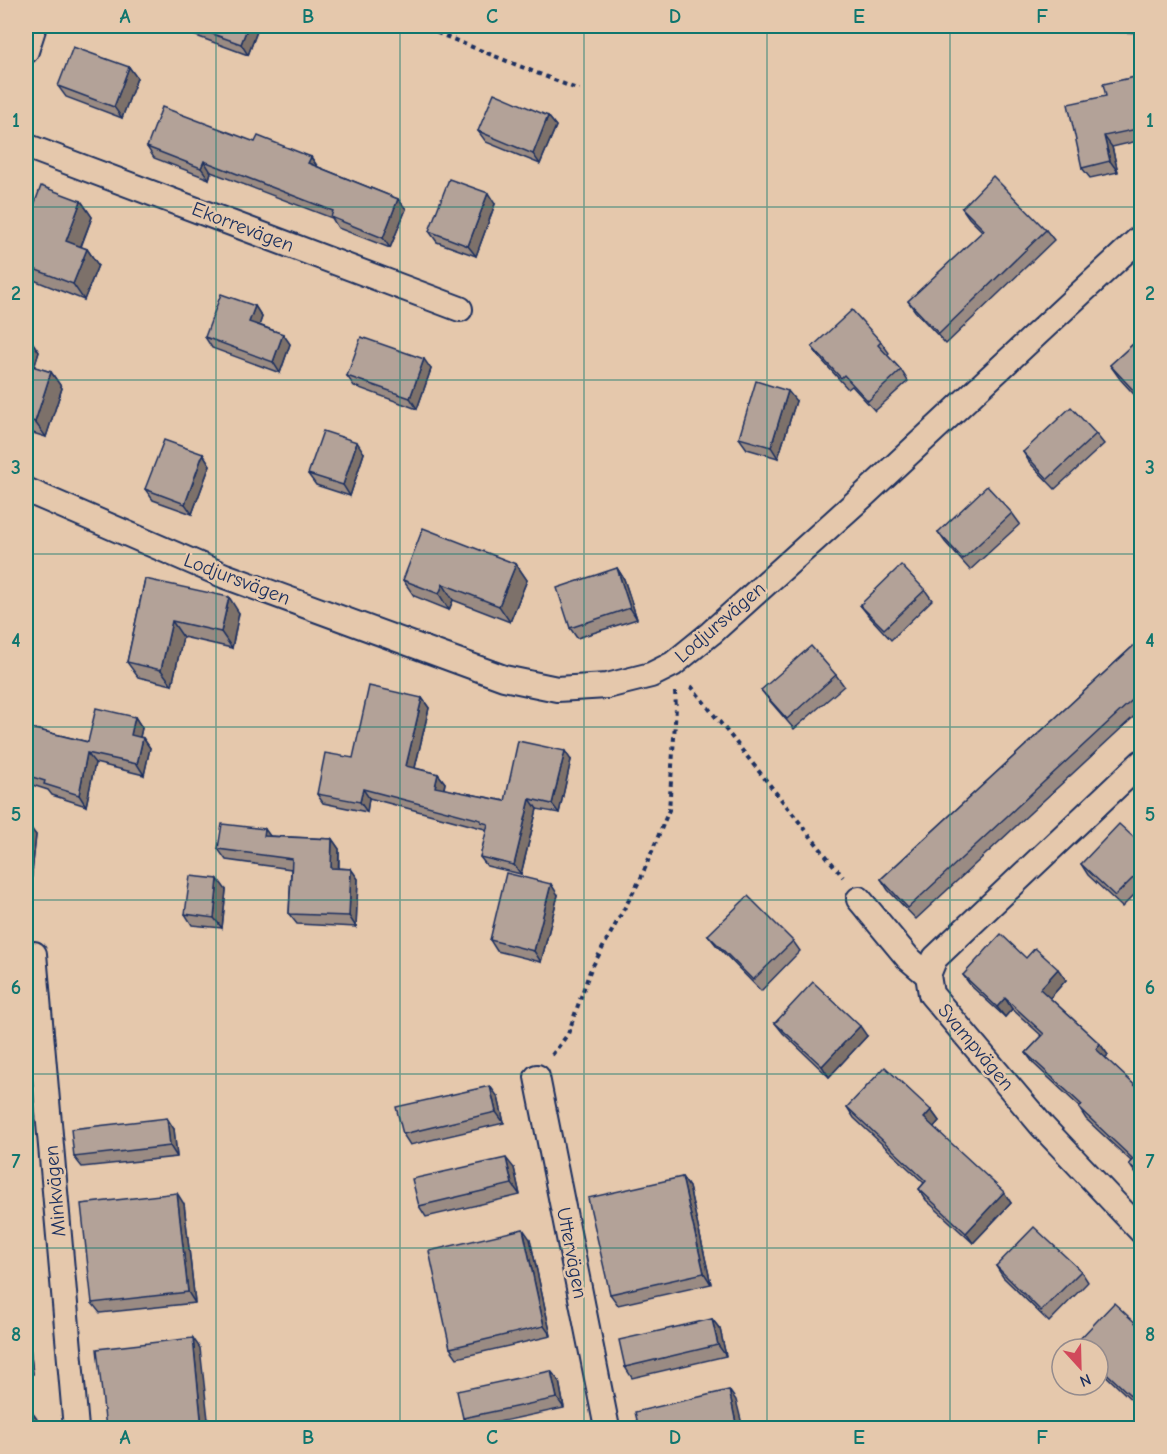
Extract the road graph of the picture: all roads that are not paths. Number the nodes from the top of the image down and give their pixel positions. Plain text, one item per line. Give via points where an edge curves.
1 (34, 26) edge
2 (26, 51) edge
3 (26, 146) edge
4 (1142, 236) edge
5 (460, 309) dead end
6 (26, 490) edge
7 (1142, 762) edge
8 (1132, 778) edge
9 (859, 898) road end
10 (34, 954) dead end
11 (928, 975) junction
12 (537, 1077) road end
13 (1142, 1232) edge
14 (76, 1428) edge
15 (607, 1428) edge

1 - 2 street
3 - 5 street, Ekorrevägen
4 - 6 street, Lodjursvägen via 711,633 673,664 651,675 607,686 557,689 504,678 225,576
7 - 8 street
8 - 11 street via 935,958
9 - 11 street via 908,958
10 - 14 street, Minkvägen
11 - 13 street, Svampvägen via 932,994 1043,1127
12 - 15 street, Uttervägen

